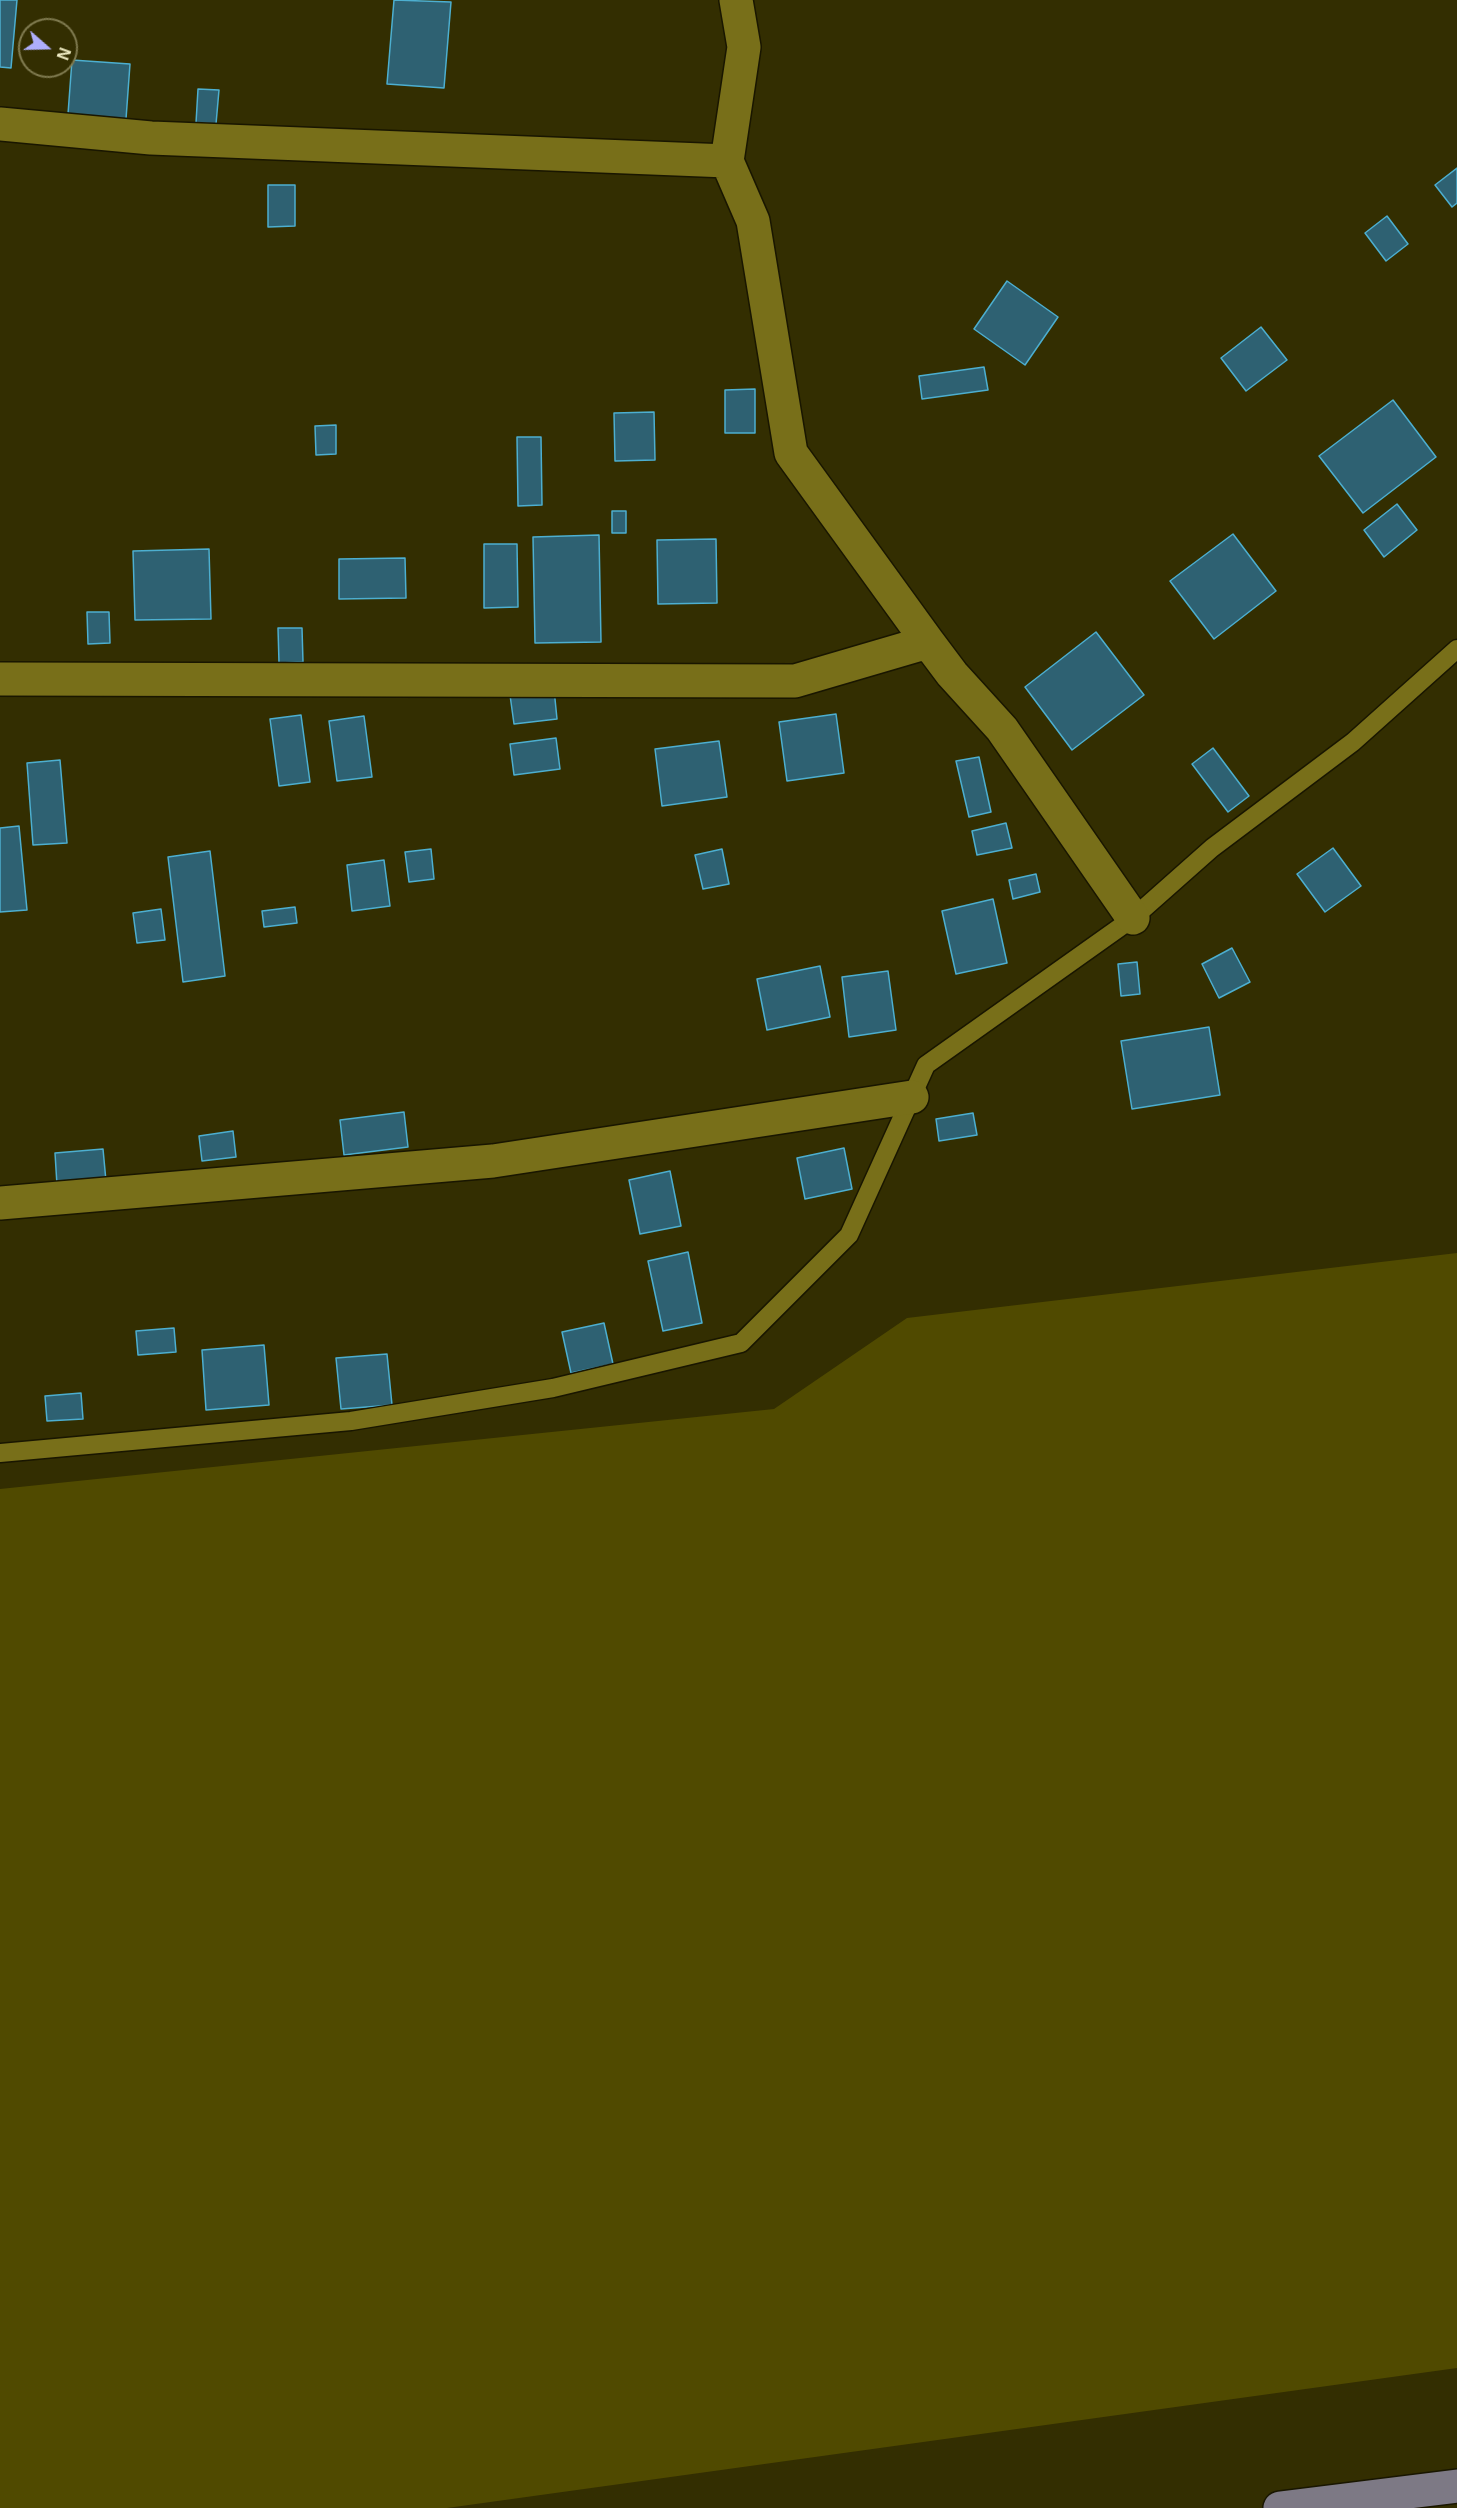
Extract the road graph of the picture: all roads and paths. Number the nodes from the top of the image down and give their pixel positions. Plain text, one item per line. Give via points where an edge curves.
1 (736, 0) edge
2 (0, 124) edge
3 (727, 161) junction
4 (928, 642) junction
5 (1457, 649) edge
6 (0, 679) edge
7 (1133, 918) junction
8 (912, 1097) junction
9 (0, 1203) edge
10 (0, 1453) edge
11 (1457, 2486) edge
12 (1280, 2508) edge

1 - 3 street via 744,47
2 - 3 street via 151,138
3 - 4 street via 753,221 791,453
4 - 6 street via 795,681
4 - 7 street via 1002,729
5 - 7 lane via 1353,742 1212,848
7 - 8 lane via 926,1065
8 - 9 street via 493,1161
8 - 10 lane via 849,1235 741,1343 553,1388 351,1421
11 - 12 main road

